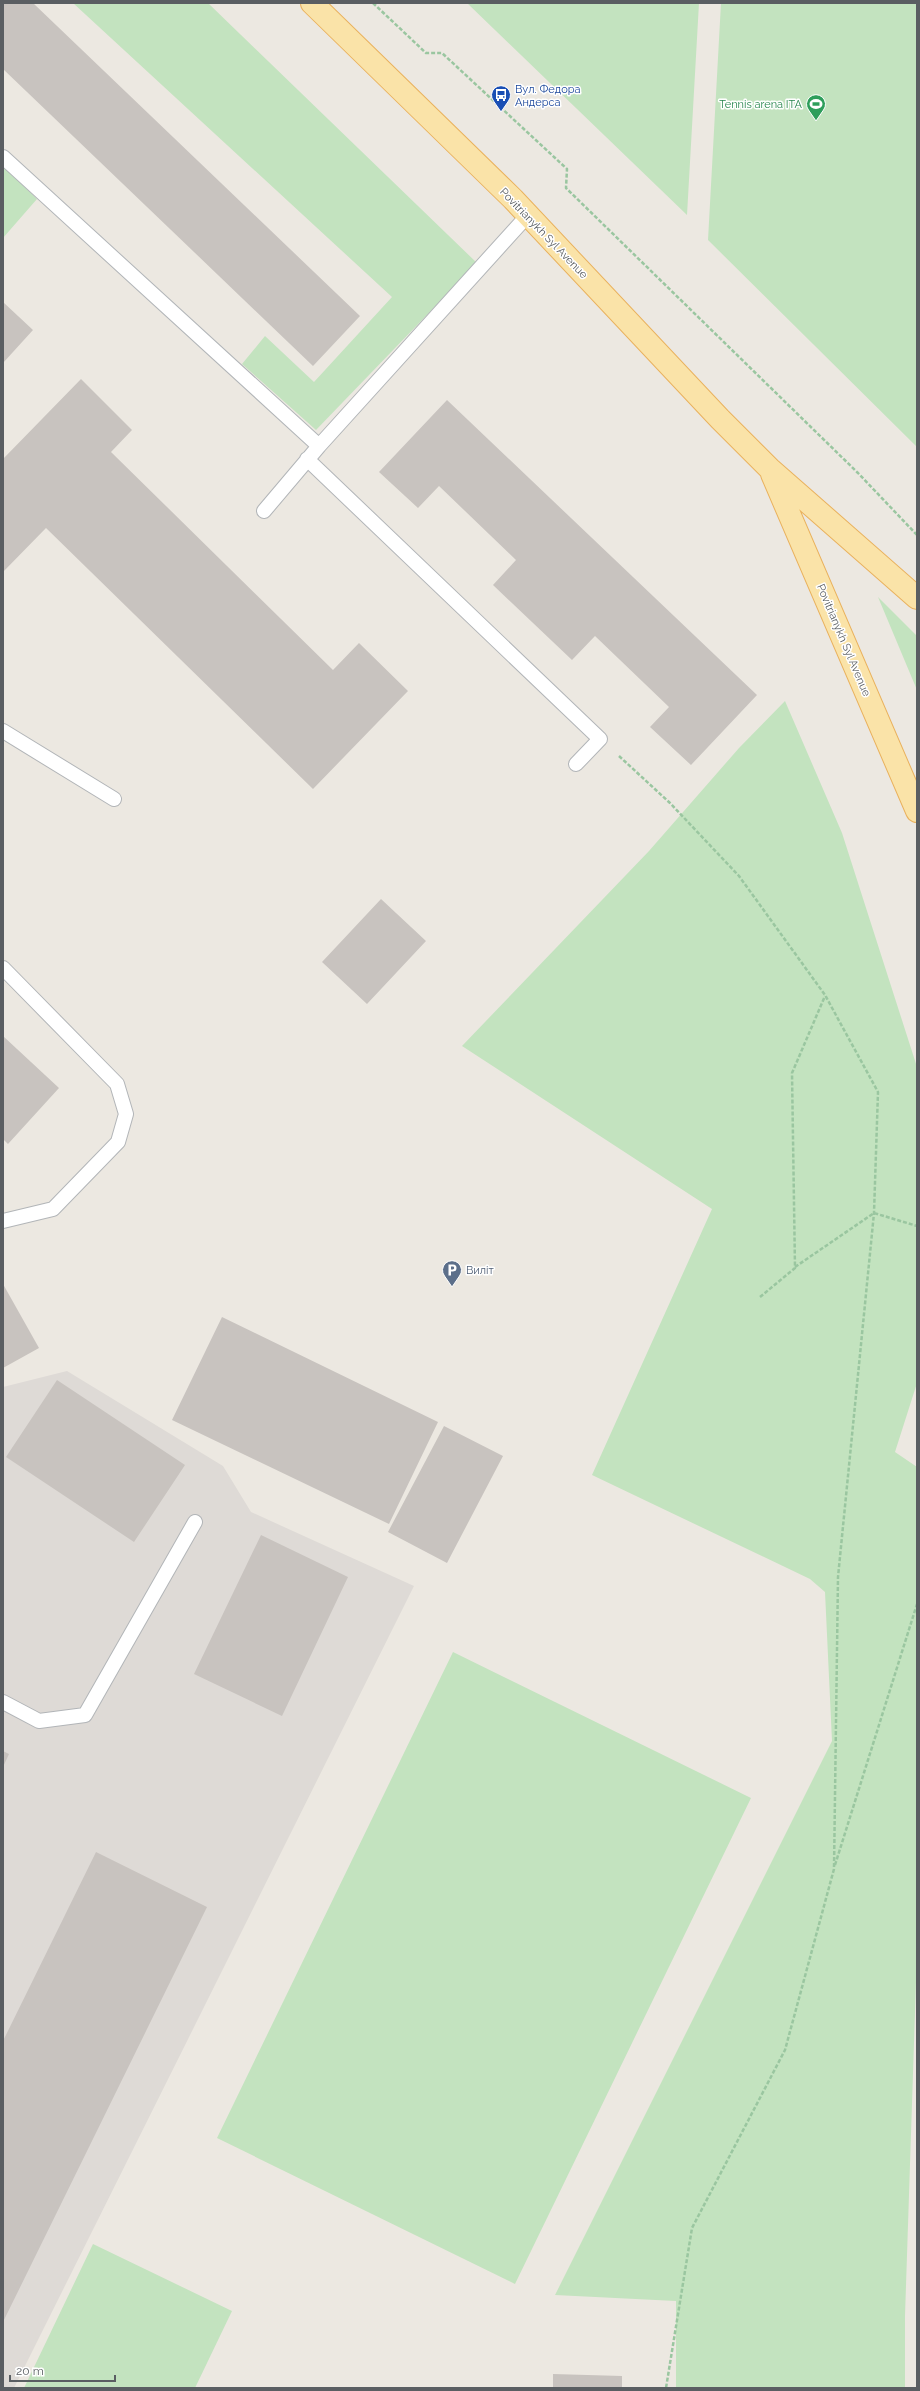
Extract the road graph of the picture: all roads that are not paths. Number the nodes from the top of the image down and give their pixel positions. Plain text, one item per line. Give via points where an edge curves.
1 (312, 3) edge
2 (3, 157) edge
3 (528, 215) junction
4 (318, 446) junction
5 (307, 459) junction
6 (770, 469) junction
7 (264, 511) dead end
8 (917, 598) edge
9 (3, 731) edge
10 (576, 764) dead end
11 (114, 799) dead end
12 (917, 812) edge
13 (3, 968) edge
14 (3, 1221) edge
15 (195, 1522) dead end
16 (3, 1702) edge

1 - 3 main road, Povitrianykh Syl Avenue
2 - 4 lane
3 - 4 lane
3 - 6 main road, Povitrianykh Syl Avenue
4 - 5 lane
5 - 7 lane
5 - 10 lane via 600,738
6 - 8 main road, Povitrianykh Syl Avenue
6 - 12 main road, Povitrianykh Syl Avenue
9 - 11 lane
13 - 14 lane via 117,1084 126,1114 118,1142 53,1209
15 - 16 lane via 85,1715 40,1721

